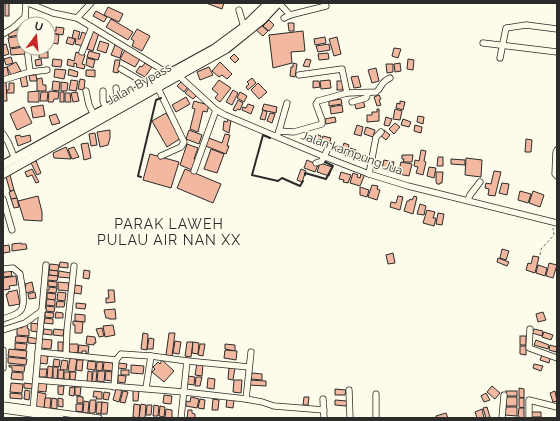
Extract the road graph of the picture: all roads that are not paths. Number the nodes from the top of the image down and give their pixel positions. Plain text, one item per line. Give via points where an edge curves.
1 (27, 3) edge
2 (91, 3) edge
3 (269, 3) edge
4 (279, 3) edge
5 (326, 6) dead end
6 (239, 10) dead end
7 (290, 15) junction
8 (25, 16) edge
9 (77, 18) junction
10 (284, 18) dead end
11 (16, 25) edge
12 (92, 27) junction
13 (244, 27) junction
14 (557, 29) edge
15 (3, 34) edge
16 (483, 43) dead end
17 (502, 45) junction
18 (82, 52) dead end
19 (557, 52) edge
20 (28, 56) edge
21 (500, 58) dead end
22 (121, 69) dead end
23 (47, 70) dead end
24 (30, 72) junction
25 (169, 74) junction
26 (299, 75) dead end
27 (179, 76) junction
28 (390, 78) dead end
29 (3, 80) edge
30 (148, 85) junction
31 (116, 88) dead end
32 (158, 88) junction
33 (86, 91) dead end
34 (103, 91) dead end
35 (347, 93) junction
36 (368, 93) junction
37 (118, 102) junction
38 (352, 102) dead end
39 (287, 103) dead end
40 (106, 109) junction
41 (216, 110) junction
42 (94, 116) junction
43 (381, 132) dead end
44 (3, 134) edge
45 (278, 134) junction
46 (48, 144) junction
47 (330, 146) dead end
48 (557, 150) edge
49 (161, 156) dead end
50 (325, 157) junction
51 (15, 159) junction
52 (316, 164) dead end
53 (3, 165) edge
54 (194, 171) dead end
55 (3, 174) edge
56 (369, 174) junction
57 (557, 176) edge
58 (480, 182) dead end
59 (3, 199) edge
60 (468, 200) junction
61 (555, 223) edge
62 (12, 230) dead end
63 (46, 265) dead end
64 (74, 266) dead end
65 (3, 269) edge
66 (43, 310) junction
67 (3, 319) edge
68 (530, 328) dead end
69 (3, 330) edge
70 (3, 350) edge
71 (38, 352) junction
72 (251, 352) dead end
73 (66, 355) junction
74 (151, 356) junction
75 (557, 358) edge
76 (116, 360) junction
77 (187, 361) junction
78 (249, 367) junction
79 (3, 368) edge
80 (36, 380) junction
81 (114, 387) junction
82 (146, 388) junction
83 (349, 390) dead end
84 (184, 392) junction
85 (376, 394) dead end
86 (504, 395) dead end
87 (246, 399) junction
88 (323, 399) dead end
89 (3, 405) edge
90 (557, 407) edge
91 (3, 410) edge
92 (33, 410) junction
93 (324, 410) junction
94 (61, 418) edge
95 (95, 418) edge
96 (181, 418) edge
97 (324, 418) edge
98 (350, 418) edge
99 (376, 418) edge
100 (502, 418) edge
101 (529, 418) edge

1 - 8 street
1 - 9 street via 53,13
2 - 9 street
3 - 13 highway, Jalan Bypass
4 - 7 street
4 - 27 highway, Jalan Bypass via 226,49
5 - 7 street
6 - 13 street
7 - 10 street
9 - 12 street
11 - 15 street
12 - 18 street
12 - 25 street
13 - 25 highway, Jalan Bypass
14 - 17 street via 526,25 506,27
16 - 17 street
17 - 19 street
17 - 21 street
20 - 24 street
22 - 30 street
23 - 24 street
24 - 29 street
25 - 30 highway, Jalan Bypass
26 - 35 street via 342,69
27 - 32 highway, Jalan Bypass
27 - 41 street, Jalan kampung Jua
28 - 36 street via 382,82 377,92
30 - 37 highway, Jalan Bypass
31 - 37 street
32 - 46 highway, Jalan Bypass
32 - 49 street via 184,142 181,147
33 - 42 street
34 - 40 street
35 - 36 street
35 - 45 street via 317,102 322,120 320,125
36 - 38 street via 366,98
37 - 40 highway, Jalan Bypass
39 - 45 street
40 - 42 highway, Jalan Bypass
41 - 45 street, Jalan kampung Jua via 242,123
41 - 54 street
42 - 46 highway, Jalan Bypass
43 - 56 street via 376,137
44 - 51 street
45 - 50 street, Jalan kampung Jua
46 - 51 highway, Jalan Bypass
46 - 55 highway, Jalan Bypass
47 - 50 street
48 - 57 street
50 - 52 street via 322,162
50 - 56 street, Jalan kampung Jua
51 - 53 highway, Jalan Bypass
56 - 60 street, Jalan kampung Jua
58 - 60 street
59 - 62 street
60 - 61 street, Jalan kampung Jua
63 - 66 street
64 - 73 street
65 - 67 street via 13,268 20,274 24,303 19,313
66 - 69 street via 25,323
66 - 71 street
68 - 75 street via 529,348
70 - 79 street
71 - 73 street
71 - 80 street
72 - 78 street
73 - 76 street
74 - 76 street via 121,354
74 - 77 street
74 - 82 street
76 - 81 street
77 - 78 street
77 - 84 street
78 - 87 street
80 - 81 street
80 - 92 street
81 - 82 street
82 - 84 street
83 - 98 street
84 - 87 street
84 - 96 street
85 - 99 street
86 - 100 street
87 - 93 street via 274,406
88 - 93 street
89 - 92 street
90 - 101 street via 529,400
91 - 94 street
92 - 95 street
93 - 97 street

